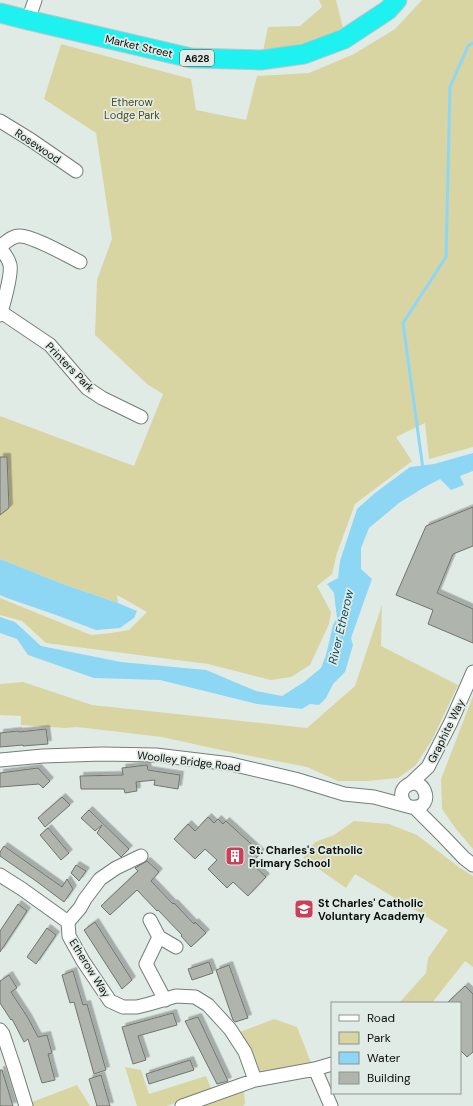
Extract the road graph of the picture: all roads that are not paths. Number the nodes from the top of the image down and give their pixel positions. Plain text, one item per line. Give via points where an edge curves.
1 (35, 0) edge
2 (392, 5) edge
3 (0, 13) edge
4 (28, 20) junction
5 (0, 121) edge
6 (76, 171) dead end
7 (0, 248) edge
8 (80, 262) dead end
9 (0, 314) edge
10 (142, 417) dead end
11 (473, 672) edge
12 (0, 760) edge
13 (428, 767) junction
14 (407, 786) junction
15 (374, 798) junction
16 (418, 802) junction
17 (141, 856) dead end
18 (473, 865) edge
19 (0, 875) edge
20 (150, 920) dead end
21 (68, 922) junction
22 (159, 937) junction
23 (176, 947) dead end
24 (165, 1000) junction
25 (0, 1030) edge
26 (331, 1064) edge
27 (315, 1069) junction
28 (254, 1080) junction
29 (26, 1106) edge
30 (182, 1106) edge
31 (331, 1106) edge

1 - 4 street
2 - 4 highway, Market Street / A628 via 344,38 304,54 261,60 191,58
3 - 4 highway, Market Street / A628
5 - 6 street, Rosewood
7 - 8 street via 8,240 24,236
7 - 9 street, Printers Park via 10,265 10,277
9 - 10 street, Printers Park via 50,345 87,388
11 - 13 street, Graphite Way
12 - 15 street, Woolley Bridge Road via 51,755 156,755 231,764 344,794
13 - 14 street, Graphite Way
13 - 16 street
14 - 15 street, Woolley Bridge Road
14 - 16 street via 402,793 402,799
14 - 16 street via 415,783 420,785
15 - 16 street, Woolley Bridge Road
16 - 18 street via 443,836
17 - 21 street via 116,868 97,882
19 - 21 street
20 - 22 street
21 - 24 street, Etherow Way via 69,936 110,1001 123,1007
22 - 23 street
22 - 24 street via 146,964
24 - 28 street, Etherow Way via 176,996 195,997 208,1005 230,1029 245,1052
25 - 29 street
26 - 27 street
27 - 28 street
27 - 31 street
28 - 30 street

